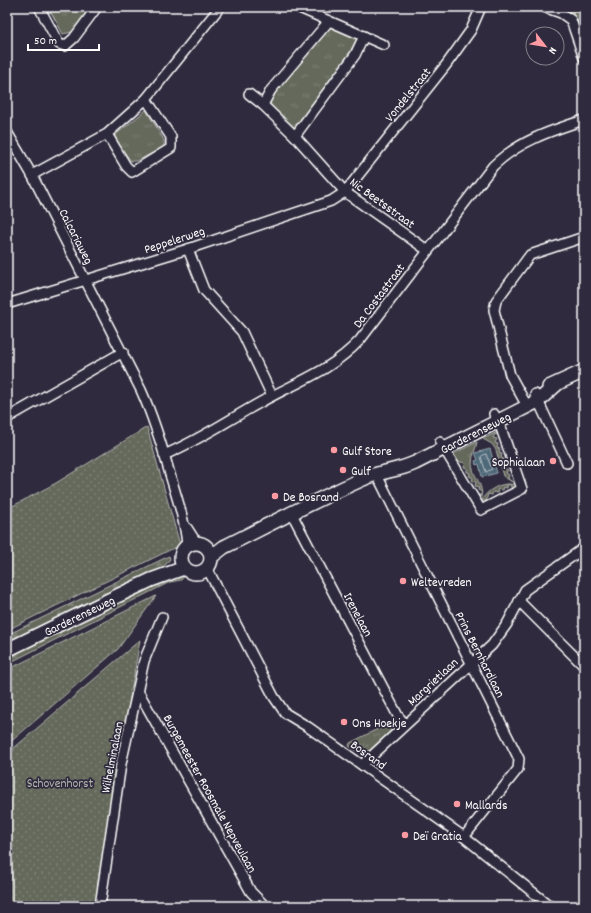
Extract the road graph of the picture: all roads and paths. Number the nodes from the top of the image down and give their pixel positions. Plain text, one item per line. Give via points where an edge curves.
1 (39, 7) edge
2 (98, 7) edge
3 (220, 7) edge
4 (297, 7) edge
5 (481, 7) edge
6 (544, 7) edge
7 (329, 21) junction
8 (364, 36) junction
9 (384, 45) dead end
10 (584, 58) edge
11 (249, 94) dead end
12 (146, 99) junction
13 (263, 105) junction
14 (584, 120) edge
15 (7, 132) edge
16 (107, 134) junction
17 (294, 136) junction
18 (32, 175) junction
19 (345, 192) junction
20 (584, 237) edge
21 (188, 249) junction
22 (428, 250) junction
23 (85, 281) junction
24 (7, 304) edge
25 (123, 352) junction
26 (584, 371) edge
27 (272, 396) junction
28 (531, 400) junction
29 (7, 418) edge
30 (496, 418) junction
31 (442, 445) junction
32 (164, 455) junction
33 (567, 463) dead end
34 (382, 472) junction
35 (292, 514) junction
36 (192, 544) junction
37 (584, 548) edge
38 (207, 562) junction
39 (183, 565) junction
40 (519, 601) junction
41 (162, 617) dead end
42 (7, 650) edge
43 (471, 663) junction
44 (584, 666) edge
45 (138, 691) junction
46 (405, 724) junction
47 (362, 765) junction
48 (464, 837) junction
49 (100, 906) edge
50 (265, 906) edge
51 (550, 906) edge

1 - 2 street via 59,44 65,46
3 - 12 street
4 - 7 street
5 - 19 street, Vondelstraat via 472,30
6 - 10 street via 571,20
7 - 8 street
7 - 13 street via 270,90
8 - 9 street
8 - 17 street via 355,55
11 - 13 street, Nic Beetsstraat
12 - 16 street
12 - 16 street via 171,138 170,148 132,172
13 - 17 street, Nic Beetsstraat
14 - 22 street, Da Costastraat via 544,133 507,152 493,166
15 - 18 street, Calcariaweg
16 - 18 street
17 - 19 street, Nic Beetsstraat
18 - 23 street, Calcariaweg
19 - 21 street, Peppelerweg via 331,201
19 - 22 street, Nic Beetsstraat
20 - 28 street via 530,255 496,301 495,316 510,375
21 - 23 street, Peppelerweg
21 - 27 street via 204,290 242,332
22 - 27 street, Da Costastraat via 347,354 331,366
23 - 24 street, Peppelerweg
23 - 25 street, Calcariaweg
25 - 29 street
25 - 32 street, Calcariaweg via 151,413
26 - 28 main road, Garderenseweg
27 - 32 street, Da Costastraat
28 - 30 main road, Garderenseweg
28 - 33 street
30 - 31 main road, Garderenseweg
30 - 31 street via 522,489 481,510
31 - 34 main road, Garderenseweg
32 - 36 street, Calcariaweg
34 - 35 main road, Garderenseweg
34 - 43 street, Prins Bernhardlaan
35 - 38 main road, Garderenseweg via 224,547
35 - 46 street, Irenelaan via 398,716
36 - 38 main road
36 - 39 main road via 182,552
37 - 40 street, Margrietlaan via 525,590
38 - 39 main road via 193,573
38 - 47 street, Bosrand via 216,587 285,713
39 - 42 main road, Garderenseweg
40 - 43 street, Margrietlaan via 500,635
40 - 44 street
41 - 45 street, Wilhelminalaan via 144,661
43 - 46 street, Margrietlaan
43 - 48 street, Prins Bernhardlaan via 519,759 518,769
45 - 49 street, Wilhelminalaan via 121,764
45 - 50 street, Burgemeester Roosmale Nepveulaan via 251,892
46 - 47 street, Margrietlaan
47 - 48 street, Bosrand
48 - 51 street, Bosrand

